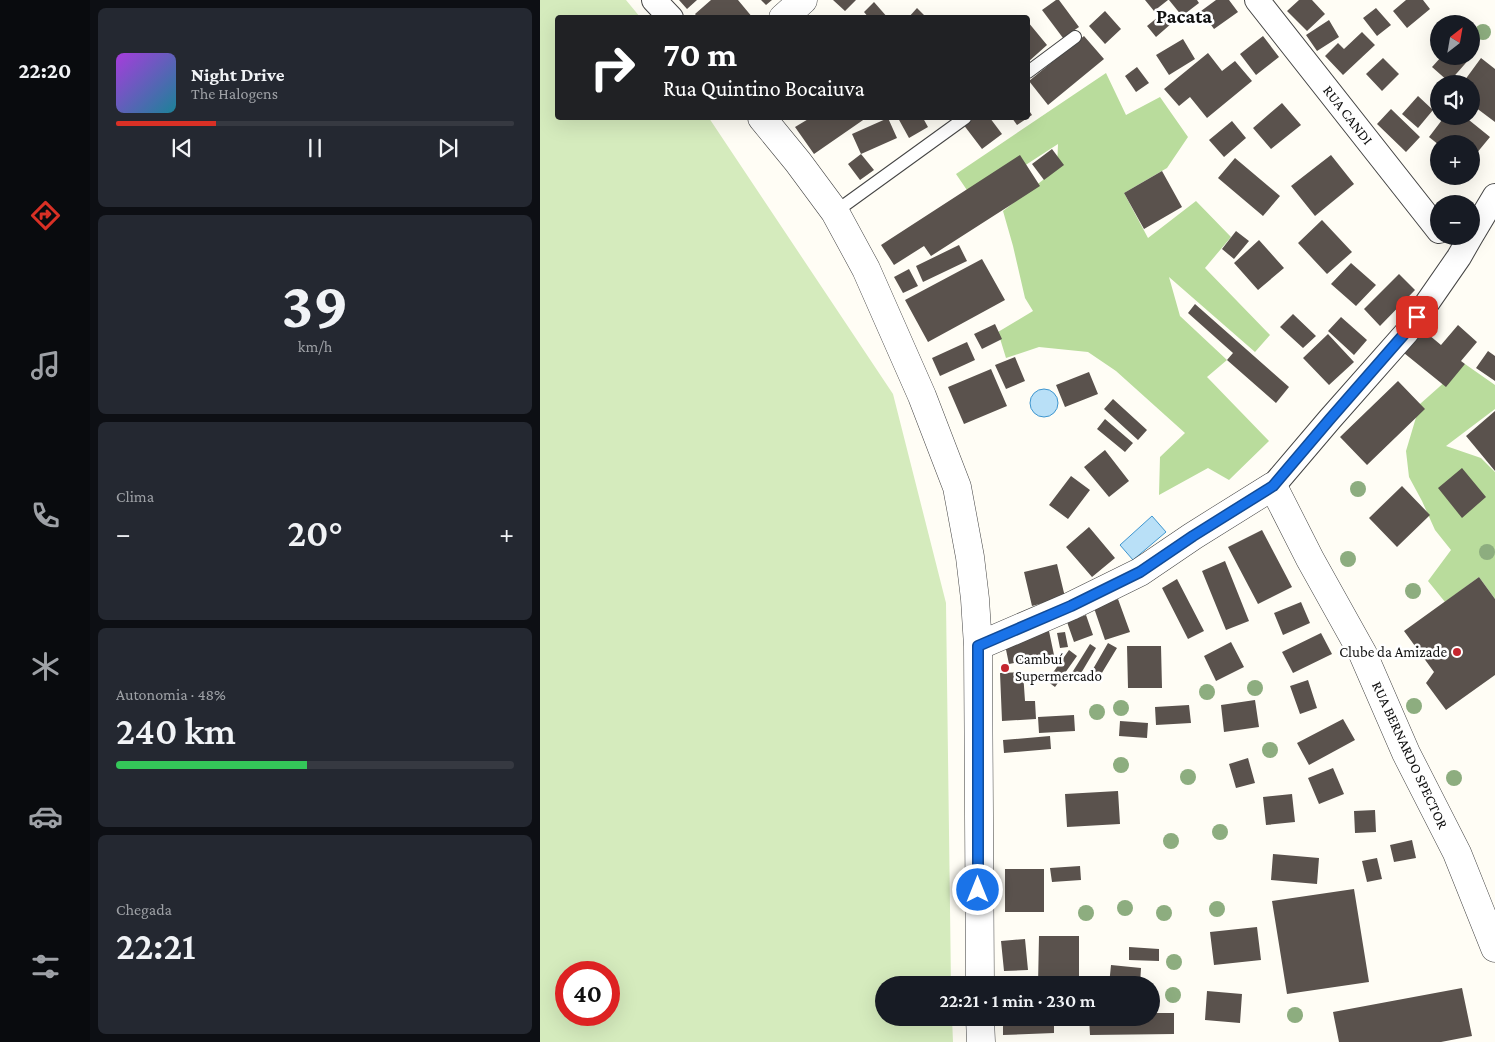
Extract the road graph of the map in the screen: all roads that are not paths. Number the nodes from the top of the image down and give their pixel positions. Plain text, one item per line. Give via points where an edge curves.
1 (654, 0) edge
2 (803, 0) edge
3 (1269, 4) edge
4 (667, 15) edge
5 (786, 15) edge
6 (1074, 37) dead end
7 (1030, 70) edge
8 (764, 120) edge
9 (962, 120) edge
10 (1495, 196) edge
11 (835, 212) junction
12 (1430, 219) edge
13 (1480, 221) edge
14 (1450, 245) edge
15 (1466, 245) edge
16 (1459, 257) junction
17 (1273, 486) junction
18 (978, 646) junction
19 (1495, 948) edge
20 (980, 976) edge
21 (980, 1026) edge
22 (981, 1042) edge

1 - 4 street
2 - 5 street
3 - 12 street, RUA CANDI
6 - 7 lane
8 - 11 street
9 - 11 lane
10 - 13 street
11 - 18 street via 866,269 922,396 957,487 971,565
14 - 16 street
15 - 16 street
16 - 17 street via 1406,332
17 - 18 street via 1140,572
17 - 19 street, RUA BERNARDO SPECTOR via 1363,654 1406,753 1457,853
18 - 20 street
21 - 22 street

